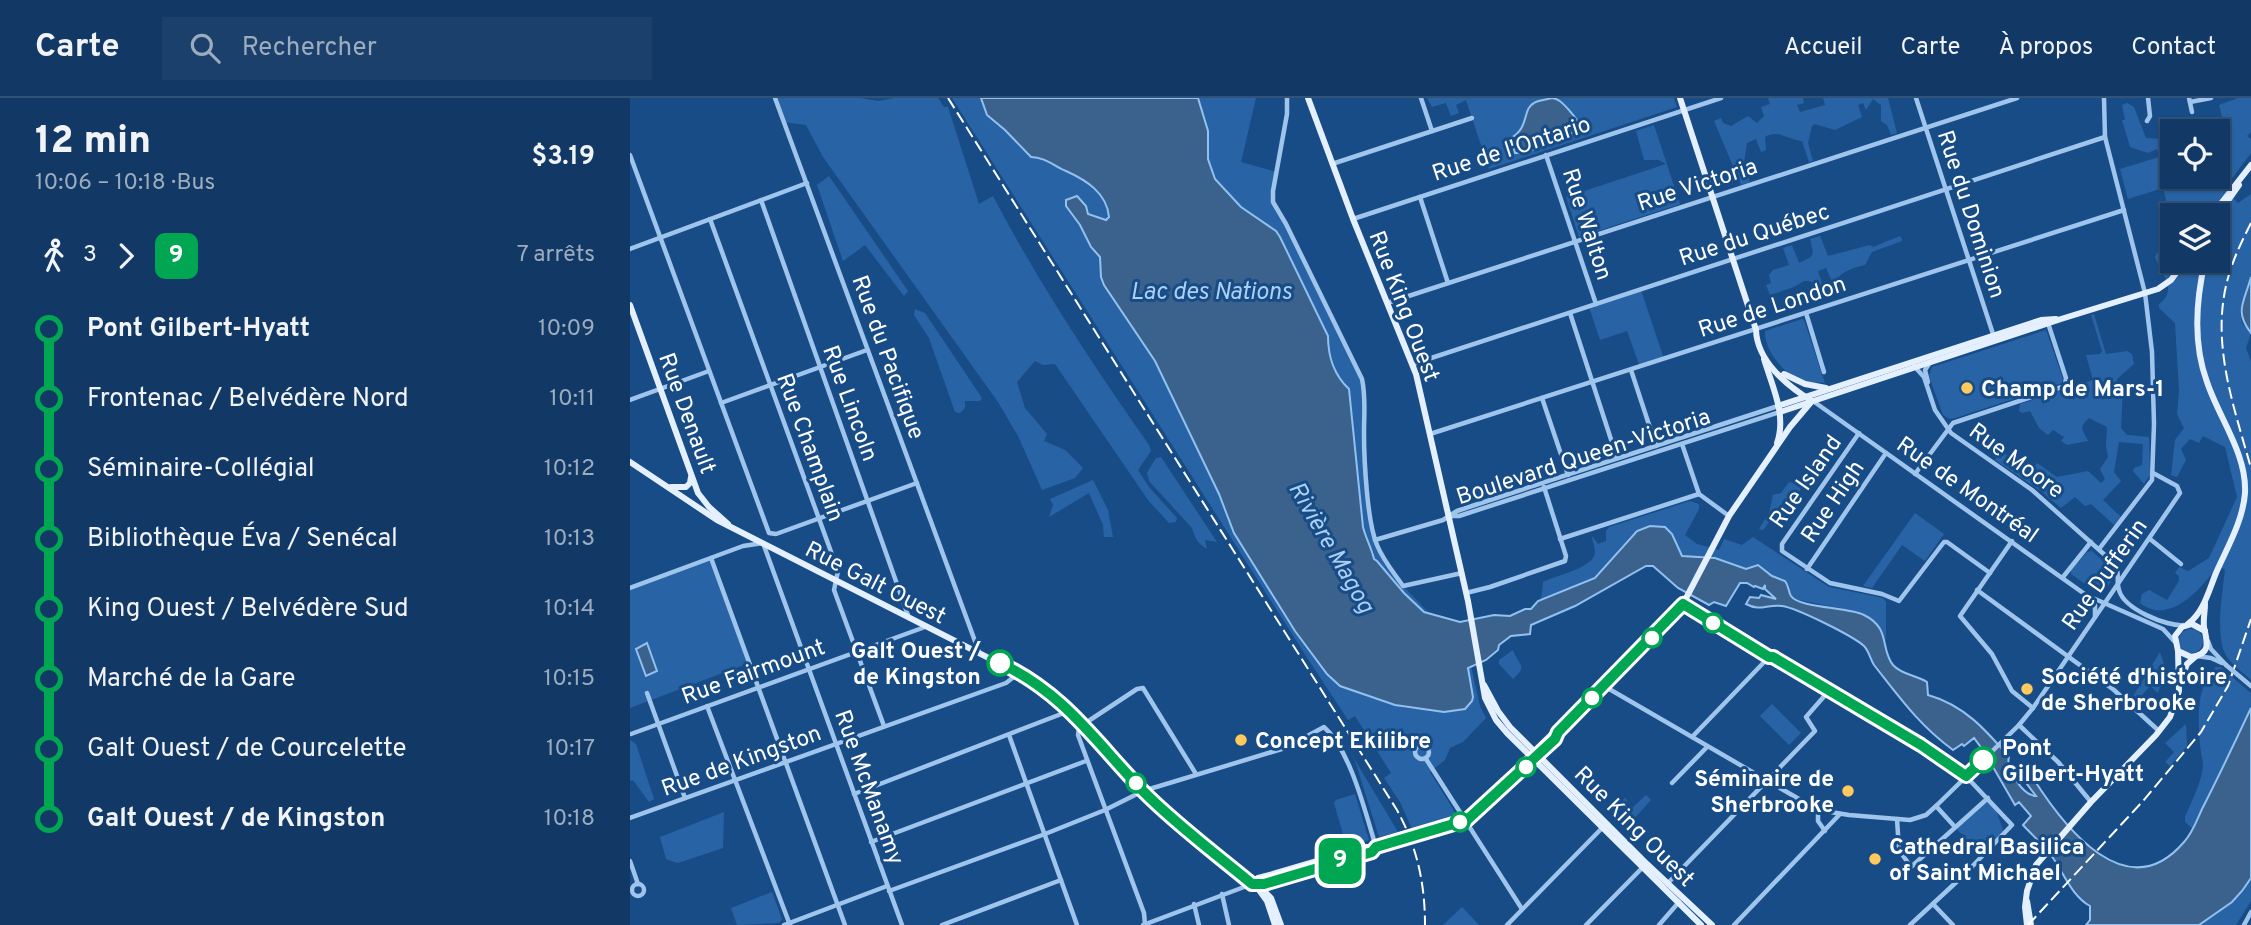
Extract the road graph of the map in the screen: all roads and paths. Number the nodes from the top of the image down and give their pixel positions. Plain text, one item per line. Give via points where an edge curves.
1 (775, 98) edge
2 (1287, 98) edge
3 (1308, 98) edge
4 (1421, 98) edge
5 (1680, 98) edge
6 (1721, 98) edge
7 (1916, 98) edge
8 (2017, 98) edge
9 (2104, 98) edge
10 (2148, 98) edge
11 (2211, 98) edge
12 (2190, 100) edge
13 (1684, 110) junction
14 (2192, 112) dead end
15 (1472, 118) dead end
16 (2147, 121) dead end
17 (1926, 128) junction
18 (1432, 131) junction
19 (2105, 137) junction
20 (630, 155) edge
21 (1546, 155) junction
22 (1332, 164) junction
23 (2249, 168) edge
24 (807, 183) junction
25 (1946, 189) junction
26 (1420, 197) junction
27 (1713, 197) junction
28 (761, 200) junction
29 (2224, 203) edge
30 (2124, 210) junction
31 (710, 219) junction
32 (1353, 219) junction
33 (660, 237) junction
34 (1576, 242) junction
35 (630, 248) edge
36 (1733, 259) junction
37 (1969, 260) junction
38 (2176, 273) edge
39 (2204, 273) edge
40 (1448, 283) junction
41 (2145, 293) junction
42 (1387, 303) junction
43 (1596, 304) junction
44 (630, 305) edge
45 (1570, 313) junction
46 (1806, 313) junction
47 (2047, 321) junction
48 (1756, 330) junction
49 (1994, 338) junction
50 (1759, 345) junction
51 (867, 350) junction
52 (1931, 362) junction
53 (1413, 364) junction
54 (1903, 364) junction
55 (820, 367) junction
56 (1915, 367) junction
57 (1631, 370) junction
58 (709, 371) junction
59 (1824, 372) dead end
60 (1784, 374) junction
61 (1592, 382) junction
62 (770, 385) junction
63 (1838, 386) junction
64 (660, 389) junction
65 (1928, 389) junction
66 (1542, 398) junction
67 (1800, 399) junction
68 (630, 400) edge
69 (1812, 401) junction
70 (721, 403) junction
71 (1779, 409) junction
72 (1790, 427) junction
73 (1947, 429) junction
74 (1859, 433) junction
75 (1430, 434) junction
76 (1682, 444) junction
77 (1656, 446) junction
78 (1773, 452) junction
79 (1886, 453) junction
80 (1617, 458) junction
81 (630, 462) edge
82 (2153, 473) junction
83 (1915, 474) junction
84 (692, 475) junction
85 (1568, 475) junction
86 (917, 484) junction
87 (1544, 486) junction
88 (670, 487) junction
89 (1699, 494) junction
90 (868, 502) junction
91 (1729, 516) junction
92 (1449, 517) junction
93 (818, 520) junction
94 (728, 524) junction
95 (1560, 539) junction
96 (2150, 539) junction
97 (1375, 540) junction
98 (2012, 541) junction
99 (2091, 542) junction
100 (763, 543) junction
101 (2099, 549) junction
102 (711, 558) junction
103 (2181, 564) dead end
104 (1807, 569) junction
105 (1462, 573) junction
106 (1990, 573) junction
107 (2063, 577) junction
108 (836, 581) junction
109 (2118, 581) junction
110 (630, 588) edge
111 (1977, 590) junction
112 (1466, 593) junction
113 (2086, 594) junction
114 (2104, 602) junction
115 (2205, 602) junction
116 (1683, 604) junction
117 (2095, 617) junction
118 (909, 618) junction
119 (2187, 624) junction
120 (925, 627) junction
121 (2204, 631) junction
122 (2208, 641) junction
123 (2176, 647) junction
124 (856, 652) junction
125 (978, 653) junction
126 (2068, 656) junction
127 (1769, 657) junction
128 (2196, 657) junction
129 (2226, 665) junction
130 (808, 669) junction
131 (1020, 673) junction
132 (2180, 682) junction
133 (2251, 686) edge
134 (758, 687) junction
135 (1604, 687) junction
136 (1828, 692) junction
137 (647, 693) dead end
138 (707, 706) junction
139 (2033, 708) junction
140 (1069, 711) junction
141 (659, 723) junction
142 (1083, 724) junction
143 (2019, 725) junction
144 (884, 726) junction
145 (2160, 731) junction
146 (631, 734) edge
147 (1009, 735) junction
148 (1692, 737) junction
149 (836, 744) junction
150 (1707, 747) junction
151 (1534, 755) junction
152 (1426, 759) dead end
153 (1086, 761) junction
154 (786, 762) junction
155 (1196, 774) junction
156 (1966, 776) junction
157 (735, 780) junction
158 (1768, 781) junction
159 (1027, 783) junction
160 (1672, 783) dead end
161 (1143, 791) junction
162 (854, 794) junction
163 (685, 798) junction
164 (1988, 799) junction
165 (2091, 802) junction
166 (1936, 806) junction
167 (1105, 810) junction
168 (1818, 810) junction
169 (1840, 814) junction
170 (630, 818) edge
171 (1897, 819) junction
172 (1464, 821) junction
173 (1605, 826) junction
174 (1955, 827) junction
175 (1825, 831) junction
176 (1045, 834) junction
177 (871, 842) junction
178 (1376, 847) junction
179 (630, 860) edge
180 (1644, 866) junction
181 (1061, 880) junction
182 (638, 884) dead end
183 (1252, 884) junction
184 (1667, 884) junction
185 (888, 888) junction
186 (1222, 894) junction
187 (1679, 894) junction
188 (1194, 904) junction
189 (1933, 904) junction
190 (838, 905) junction
191 (1678, 905) junction
192 (1522, 909) junction
193 (2251, 912) edge
194 (787, 924) edge
195 (845, 925) edge
196 (902, 925) edge
197 (942, 925) edge
198 (1077, 925) edge
199 (1144, 925) edge
200 (1199, 925) edge
201 (1229, 925) edge
202 (1275, 925) edge
203 (1281, 925) edge
204 (1507, 925) edge
205 (1586, 925) edge
206 (1659, 925) edge
207 (1701, 925) edge
208 (1712, 925) edge
209 (1734, 925) edge
210 (1910, 925) edge
211 (1953, 925) edge
212 (2029, 925) edge
213 (2244, 925) edge

1 - 24 street, Rue du Pacifique
2 - 97 street via 1273,202 1362,379
3 - 22 main road, Rue King Ouest
4 - 18 street
5 - 13 main road
6 - 13 street, Rue de l'Ontario
7 - 17 street, Rue du Dominion
8 - 17 street, Rue Victoria
9 - 19 street
10 - 16 street
11 - 12 street
12 - 14 street
13 - 21 street, Rue de l'Ontario
13 - 27 main road
15 - 18 street
17 - 25 street, Rue du Dominion
17 - 27 street, Rue Victoria
18 - 22 street
19 - 25 street, Rue du Québec
19 - 30 street
20 - 33 street
21 - 26 street, Rue de l'Ontario
21 - 34 street, Rue Walton
22 - 32 main road, Rue King Ouest
23 - 29 main road
24 - 28 street
24 - 51 street, Rue du Pacifique
25 - 36 street, Rue du Québec
25 - 37 street, Rue du Dominion
26 - 32 street, Rue de l'Ontario
26 - 40 street
27 - 34 street, Rue Victoria
27 - 36 main road
28 - 31 street
28 - 55 street, Rue Lincoln
30 - 37 street, Rue de London
30 - 41 street
31 - 33 street
31 - 62 street, Rue Champlain
32 - 42 main road, Rue King Ouest
33 - 35 street
33 - 58 street
34 - 40 street, Rue Victoria
34 - 43 street, Rue Walton
36 - 43 street, Rue du Québec
36 - 48 main road
37 - 46 street, Rue de London
37 - 49 street, Rue du Dominion
38 - 41 main road, Boulevard Queen-Victoria via 2167,284
39 - 115 main road via 2197,322 2203,369 2239,456 2245,492 2238,522
40 - 42 street, Rue Victoria
41 - 47 main road, Boulevard Queen-Victoria
41 - 82 street via 2153,381
42 - 53 main road, Rue King Ouest
43 - 45 street, Rue du Québec
44 - 64 main road, Rue Denault
45 - 53 street, Rue du Québec
45 - 61 street
46 - 48 street, Rue de London
46 - 59 street
47 - 49 main road, Boulevard Queen-Victoria
47 - 73 street via 2065,386 1957,421
48 - 50 main road
48 - 57 street, Rue de London
48 - 60 main road
49 - 52 main road, Boulevard Queen-Victoria
49 - 54 main road, Boulevard Queen-Victoria
50 - 67 main road via 1772,368
50 - 71 main road
51 - 55 street
51 - 86 street, Rue du Pacifique
52 - 56 main road, Boulevard Queen-Victoria
52 - 65 street via 1925,369
53 - 75 main road, Rue King Ouest
54 - 56 street
54 - 63 main road, Boulevard Queen-Victoria
55 - 62 street
55 - 90 street, Rue Lincoln
56 - 65 street, Rue Moore
56 - 69 main road, Boulevard Queen-Victoria
57 - 61 street, Rue de London
57 - 77 street
58 - 64 street
58 - 70 street
60 - 63 main road via 1811,386
60 - 67 main road
61 - 66 street, Rue de London
61 - 80 street
62 - 70 street
62 - 93 street, Rue Champlain
63 - 67 main road, Boulevard Queen-Victoria
64 - 68 street
64 - 84 main road, Rue Denault
65 - 73 street, Rue Moore
66 - 75 street, Rue de London
66 - 85 street
67 - 69 main road
67 - 69 main road, Boulevard Queen-Victoria
67 - 71 main road, Boulevard Queen-Victoria
67 - 72 main road
69 - 72 main road
69 - 74 street, Rue de Montréal
70 - 93 street via 771,534
71 - 76 street, Boulevard Queen-Victoria
71 - 77 street, Boulevard Queen-Victoria
71 - 78 main road via 1781,431
72 - 78 main road
73 - 83 street
73 - 99 street, Rue Moore via 2032,490
74 - 79 street, Rue de Montréal
74 - 104 street, Rue Island via 1782,544
75 - 92 main road, Rue King Ouest
76 - 87 street, Boulevard Queen-Victoria
76 - 89 street
77 - 80 street, Boulevard Queen-Victoria
78 - 91 main road
79 - 83 street, Rue de Montréal
79 - 104 street, Rue High
80 - 85 street, Boulevard Queen-Victoria
81 - 88 main road, Rue Galt Ouest
82 - 96 street, Rue Dufferin via 2180,491
82 - 101 street via 2148,487
83 - 98 street, Rue de Montréal
84 - 88 main road via 686,487
84 - 94 main road, Rue Denault via 702,499
85 - 87 street, Boulevard Queen-Victoria
86 - 90 street
86 - 125 street, Rue du Pacifique
87 - 92 street, Boulevard Queen-Victoria
87 - 95 street
88 - 94 main road, Rue Galt Ouest
89 - 91 street
89 - 95 street
90 - 93 street
90 - 118 street, Rue Lincoln
91 - 116 main road
92 - 97 street, Boulevard Queen-Victoria
92 - 105 main road, Rue King Ouest
93 - 108 street, Rue Champlain via 838,571
94 - 100 main road, Rue Galt Ouest
95 - 112 street via 1566,556 1562,563
96 - 103 street
96 - 109 street, Rue Dufferin
97 - 105 street via 1403,586
98 - 106 street
98 - 107 street, Rue de Montréal
99 - 101 street, Rue Moore
99 - 107 street
100 - 102 street
100 - 108 main road, Rue Galt Ouest
100 - 130 street, Rue McManamy
101 - 109 street, Rue Moore via 2117,567
102 - 110 street
102 - 134 street
104 - 106 street via 1830,583 1897,601 1944,542
105 - 112 main road, Rue King Ouest
106 - 111 street
107 - 113 street, Rue de Montréal
108 - 118 main road, Rue Galt Ouest
108 - 124 street, Rue Champlain via 834,590
109 - 114 street, Rue Dufferin
109 - 119 street, Rue Moore via 2128,604 2169,624
111 - 126 street
111 - 139 street via 1961,618 1992,654 2012,691
112 - 151 main road, Rue King Ouest via 1485,698 1496,720
113 - 114 street, Rue de Montréal
113 - 117 street via 2095,606
114 - 117 street, Rue Dufferin
114 - 123 street, Rue de Montréal via 2163,629
115 - 119 main road
115 - 121 main road
116 - 127 street
116 - 135 main road
117 - 126 street, Rue Dufferin
118 - 120 main road, Rue Galt Ouest
119 - 121 main road
119 - 123 main road via 2176,633
120 - 124 street, Rue Fairmount
120 - 125 main road, Rue Galt Ouest
121 - 122 main road
122 - 128 main road
122 - 129 street
123 - 128 main road via 2186,656
123 - 132 main road
124 - 130 street, Rue Fairmount
124 - 144 street, Rue Champlain
125 - 131 main road, Rue Galt Ouest
126 - 139 street, Rue Dufferin
126 - 145 street
127 - 136 street
127 - 148 street
128 - 129 street
128 - 132 main road via 2187,664
129 - 133 street, bridge
130 - 134 street, Rue Fairmount
130 - 149 street, Rue McManamy
131 - 140 main road, Rue Galt Ouest
131 - 144 street, Rue de Kingston via 1006,683
132 - 145 main road via 2174,711
134 - 138 street, Rue Fairmount
134 - 154 street
135 - 148 street
135 - 151 main road
136 - 156 street
136 - 158 street via 1806,717 1815,731
137 - 141 street
138 - 141 street, Rue Fairmount
138 - 157 street
139 - 143 street, Rue Dufferin
140 - 142 main road, Rue Galt Ouest
140 - 147 street
141 - 146 street, Rue Fairmount
141 - 163 street
142 - 153 street via 1077,735
142 - 155 street via 1140,687
142 - 161 main road, Rue Galt Ouest
143 - 156 street, Rue Dufferin
143 - 165 street via 2059,762
144 - 149 street, Rue de Kingston
145 - 165 main road
147 - 159 street
147 - 162 street
148 - 150 street
149 - 154 street, Rue de Kingston
149 - 162 street, Rue McManamy
150 - 158 street
150 - 160 street
151 - 172 main road
151 - 173 main road, Rue King Ouest
152 - 172 street
153 - 159 street
153 - 167 street
154 - 157 street, Rue de Kingston
154 - 190 street
155 - 161 street
155 - 178 street via 1285,748 1326,728 1354,777
156 - 164 street
156 - 166 street
157 - 163 street, Rue de Kingston
157 - 194 street
158 - 168 street
158 - 184 street
159 - 176 street
159 - 177 street
161 - 167 street
161 - 183 main road, Rue Galt Ouest
162 - 177 street, Rue McManamy
163 - 170 street, Rue de Kingston
164 - 174 street
164 - 189 street via 2012,825
165 - 212 main road via 2031,875 2025,907
166 - 171 street via 1921,817
166 - 174 street
167 - 176 street
167 - 199 street via 1144,913
168 - 169 street
168 - 175 street
169 - 171 street
169 - 175 street
171 - 174 street via 1899,850 1911,867
172 - 178 main road, bridge
172 - 192 street
173 - 180 main road, Rue King Ouest
173 - 192 street
175 - 209 street
176 - 181 street
176 - 185 street
177 - 185 street, Rue McManamy
178 - 183 main road via 1266,876
179 - 182 street
180 - 184 main road, Rue King Ouest
180 - 191 main road, Rue King Ouest
180 - 205 street
181 - 197 street
181 - 198 street
183 - 186 street
183 - 202 main road, Rue Galt Ouest via 1268,901
183 - 203 main road, Rue Galt Ouest via 1271,898
184 - 187 main road, Rue King Ouest
185 - 190 street
185 - 196 street, Rue McManamy
186 - 188 street
186 - 201 street
187 - 191 street
187 - 208 main road, Rue King Ouest
188 - 199 street
188 - 200 street
189 - 210 street
189 - 211 street
190 - 194 street
190 - 195 street
191 - 206 street
191 - 207 main road, Rue King Ouest
192 - 204 street
193 - 213 street

